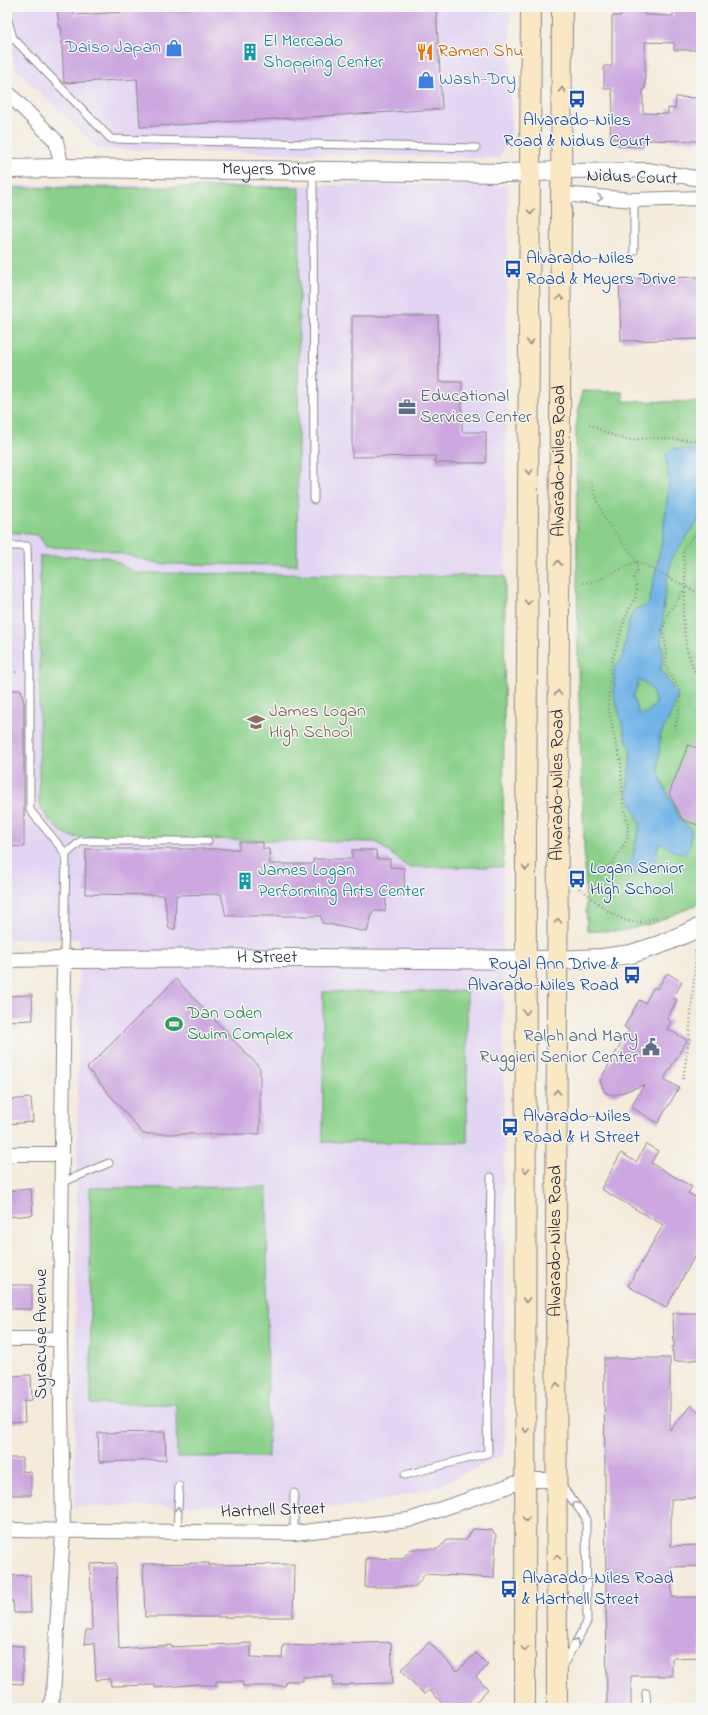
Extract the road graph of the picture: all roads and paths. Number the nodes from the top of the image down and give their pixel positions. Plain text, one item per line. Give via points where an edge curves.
1 (531, 7) edge
2 (562, 7) edge
3 (7, 17) edge
4 (7, 92) edge
5 (476, 148) dead end
6 (62, 168) junction
7 (7, 169) edge
8 (562, 171) junction
9 (313, 172) junction
10 (531, 173) junction
11 (701, 179) edge
12 (562, 194) junction
13 (701, 198) edge
14 (634, 200) junction
15 (634, 251) dead end
16 (589, 424) dead end
17 (701, 441) edge
18 (589, 478) dead end
19 (314, 500) dead end
20 (701, 526) edge
21 (7, 546) edge
22 (637, 561) junction
23 (583, 582) dead end
24 (686, 587) junction
25 (696, 592) dead end
26 (701, 682) edge
27 (675, 730) dead end
28 (208, 841) dead end
29 (66, 854) junction
30 (589, 870) dead end
31 (579, 888) dead end
32 (658, 917) dead end
33 (701, 927) edge
34 (695, 950) dead end
35 (64, 959) junction
36 (526, 959) junction
37 (7, 960) edge
38 (558, 960) junction
39 (683, 1079) dead end
40 (7, 1154) edge
41 (61, 1154) junction
42 (109, 1162) dead end
43 (492, 1177) dead end
44 (61, 1183) junction
45 (7, 1339) edge
46 (60, 1339) junction
47 (405, 1475) dead end
48 (526, 1480) junction
49 (557, 1480) junction
50 (179, 1486) dead end
51 (294, 1494) dead end
52 (7, 1530) edge
53 (63, 1530) junction
54 (177, 1531) junction
55 (294, 1533) junction
56 (558, 1676) junction
57 (646, 1693) dead end
58 (50, 1708) edge
59 (525, 1708) edge
60 (557, 1708) edge
61 (647, 1708) edge

1 - 10 main road, Alvarado-Niles Road
8 -> 2 main road, Alvarado-Niles Road
3 - 5 lane via 13,38 111,140
4 - 6 street via 56,141
6 - 7 street, Meyers Drive
6 - 9 street, Meyers Drive
8 - 10 street, Meyers Drive
8 - 11 street, Nidus Court via 647,170
8 - 12 main road, Alvarado-Niles Road
9 - 10 street, Meyers Drive
9 - 19 lane
10 - 12 street
10 -> 36 main road, Alvarado-Niles Road
12 -> 14 street, Nidus Court
38 -> 12 main road, Alvarado-Niles Road
13 - 14 street, Nidus Court
14 - 15 lane
16 - 17 path via 627,440 654,438
18 - 22 path via 606,521
20 - 24 path via 683,550
21 - 29 lane via 26,546 30,672 30,810
22 - 23 path via 597,581
22 - 24 path
22 - 30 path via 634,578 637,589 624,618 610,668 608,705 621,762 623,803 628,825 627,840 612,864
24 - 25 path
24 - 26 path via 683,616 686,646
24 - 27 path via 668,613 663,630 666,668 680,690
28 - 29 lane via 81,842
29 - 35 lane
31 - 32 path via 622,919 638,922
33 - 38 street, H Street via 631,954
34 - 39 path
35 - 36 street, H Street
35 - 37 street, H Street
35 - 41 street, Syracuse Avenue
36 - 38 street, H Street
36 -> 48 main road, Alvarado-Niles Road
49 -> 38 main road, Alvarado-Niles Road
40 - 41 street
41 - 44 street, Syracuse Avenue
42 - 44 lane
43 - 47 lane via 488,1453
44 - 46 street, Syracuse Avenue
45 - 46 street
46 - 53 street, Syracuse Avenue
48 - 49 street, Hartnell Street
48 - 55 street, Hartnell Street via 409,1520
48 -> 59 main road, Alvarado-Niles Road
56 -> 49 main road, Alvarado-Niles Road
56 -> 49 lane via 587,1622 586,1518
54 -> 50 lane
51 - 55 lane
52 - 53 street, Hartnell Street
53 - 54 street, Hartnell Street
53 - 58 street, Syracuse Avenue via 53,1695
54 - 55 street, Hartnell Street
56 - 60 main road, Alvarado-Niles Road
57 - 61 lane

